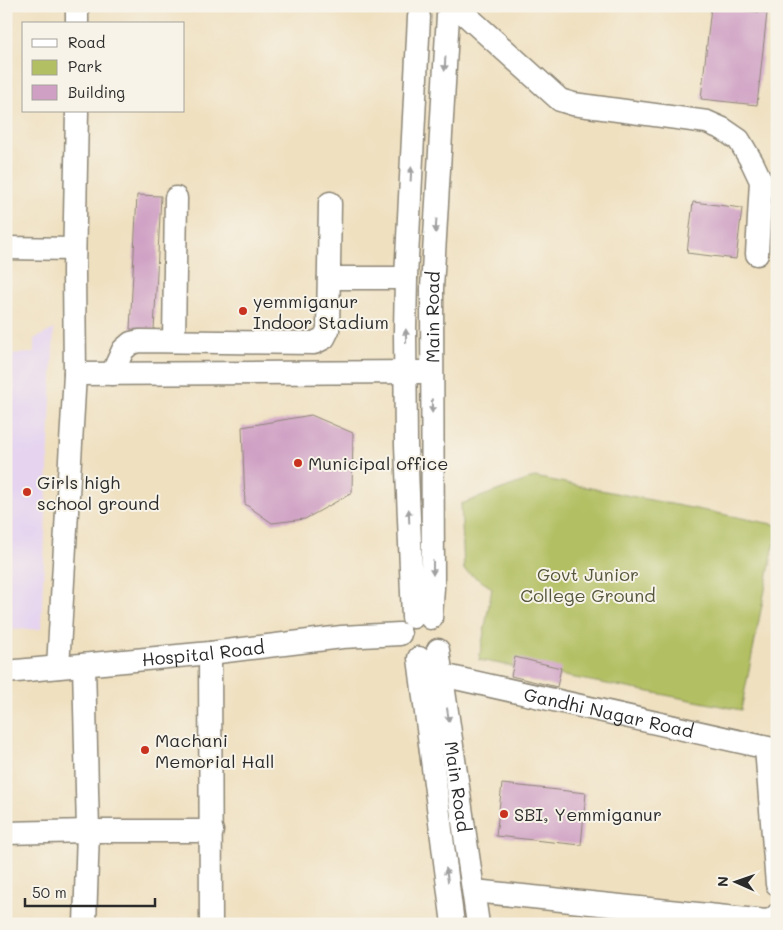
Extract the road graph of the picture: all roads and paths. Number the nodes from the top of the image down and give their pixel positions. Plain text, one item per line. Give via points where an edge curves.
1 (78, 6) edge
2 (455, 10) edge
3 (413, 11) edge
4 (77, 22) edge
5 (77, 112) edge
6 (176, 198) dead end
7 (330, 203) dead end
8 (6, 248) edge
9 (74, 249) junction
10 (757, 254) dead end
11 (329, 278) junction
12 (406, 278) junction
13 (174, 342) junction
14 (407, 372) junction
15 (432, 372) junction
16 (74, 374) junction
17 (112, 374) junction
18 (415, 623) junction
19 (210, 653) junction
20 (429, 654) junction
21 (84, 665) junction
22 (58, 667) junction
23 (6, 672) edge
24 (442, 675) junction
25 (771, 749) edge
26 (88, 831) junction
27 (212, 831) junction
28 (6, 833) edge
29 (777, 884) edge
30 (474, 891) junction
31 (777, 914) edge
32 (85, 924) edge
33 (211, 924) edge
34 (453, 924) edge
35 (478, 924) edge

1 - 4 street
2 - 3 street via 442,18 430,19
2 - 10 street via 560,100 707,122 738,140 761,181
2 -> 15 street, Main Road via 432,288
12 -> 3 street, Main Road
5 - 9 street
6 - 13 street
7 - 11 street
8 - 9 street
9 - 16 street
11 - 12 street
11 - 13 street via 328,330 324,338 314,343
14 -> 12 street, Main Road
13 - 17 street via 131,343 123,350
14 - 15 street
14 - 17 street
18 -> 14 street, Main Road via 407,454
15 -> 18 street, Main Road via 433,587
16 - 17 street
16 - 22 street
18 - 19 street, Hospital Road via 342,637
18 - 20 street, Main Road via 400,641 403,648 412,656
18 - 20 street, Main Road via 437,622 441,628 441,643
19 - 21 street, Hospital Road
19 - 27 street
20 - 24 street, Main Road
34 -> 20 street, Main Road
21 - 22 street, Hospital Road
21 - 26 street
22 - 23 street, Hospital Road
24 - 25 street, Gandhi Nagar Road
24 -> 30 street, Main Road
25 - 29 street
26 - 27 street
26 - 28 street
26 - 32 street
27 - 33 street
30 - 31 street via 766,921
30 - 35 street, Main Road

